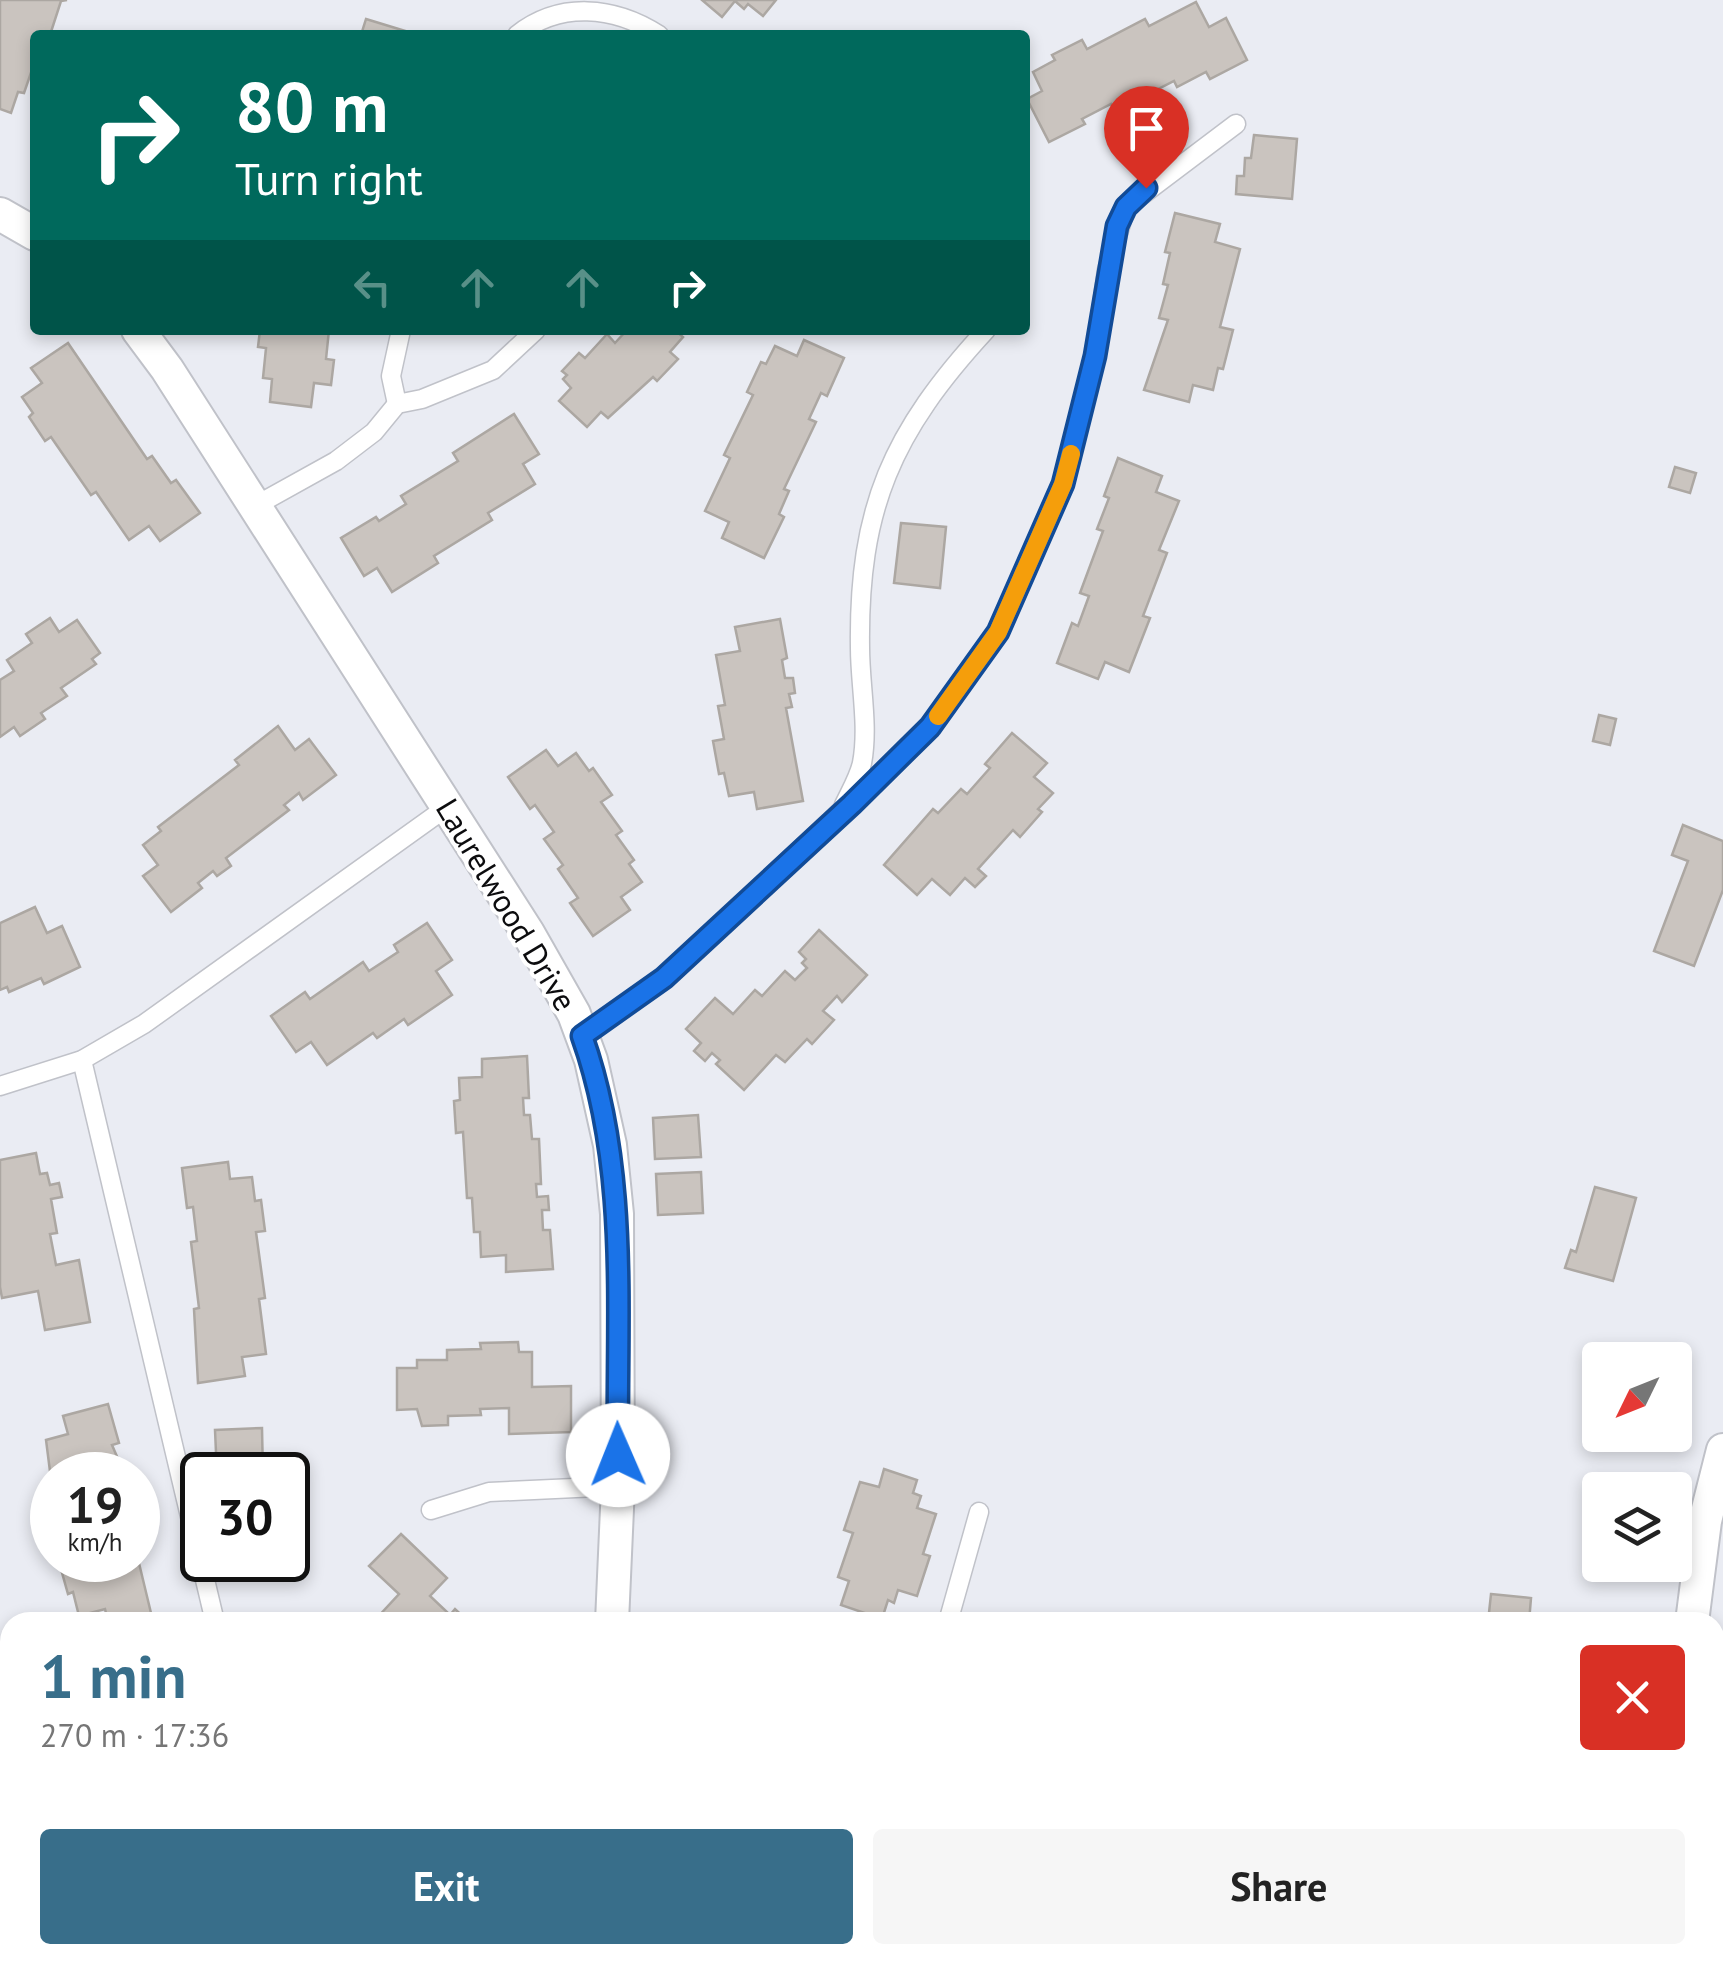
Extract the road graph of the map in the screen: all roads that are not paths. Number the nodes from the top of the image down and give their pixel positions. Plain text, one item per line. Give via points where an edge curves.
1 (523, 30) edge
2 (652, 30) edge
3 (1236, 124) dead end
4 (0, 214) edge
5 (30, 231) edge
6 (141, 335) edge
7 (400, 335) edge
8 (531, 335) edge
9 (982, 335) edge
10 (397, 404) junction
11 (254, 506) junction
12 (447, 806) junction
13 (840, 815) junction
14 (582, 1036) junction
15 (82, 1060) junction
16 (0, 1086) edge
17 (1723, 1450) edge
18 (618, 1486) junction
19 (432, 1510) dead end
20 (979, 1512) dead end
21 (213, 1612) edge
22 (612, 1612) edge
23 (951, 1612) edge
24 (1693, 1612) edge

1 - 2 lane via 568,11 608,12
3 - 13 lane via 1126,207 1063,484 998,632 930,727
4 - 5 street
6 - 11 street, Laurelwood Drive
7 - 10 lane via 391,376
8 - 10 lane via 493,370
9 - 13 lane via 929,398 875,501 859,615 865,736 861,766
10 - 11 lane via 336,462
11 - 12 street, Laurelwood Drive
12 - 14 street, Laurelwood Drive via 553,974
12 - 15 lane via 157,1014
13 - 14 lane via 664,978
14 - 18 street, Laurelwood Drive via 610,1145 617,1214
15 - 16 lane
15 - 21 lane
17 - 24 street via 1704,1521
18 - 19 lane via 490,1492
18 - 22 street, Laurelwood Drive
20 - 23 lane

